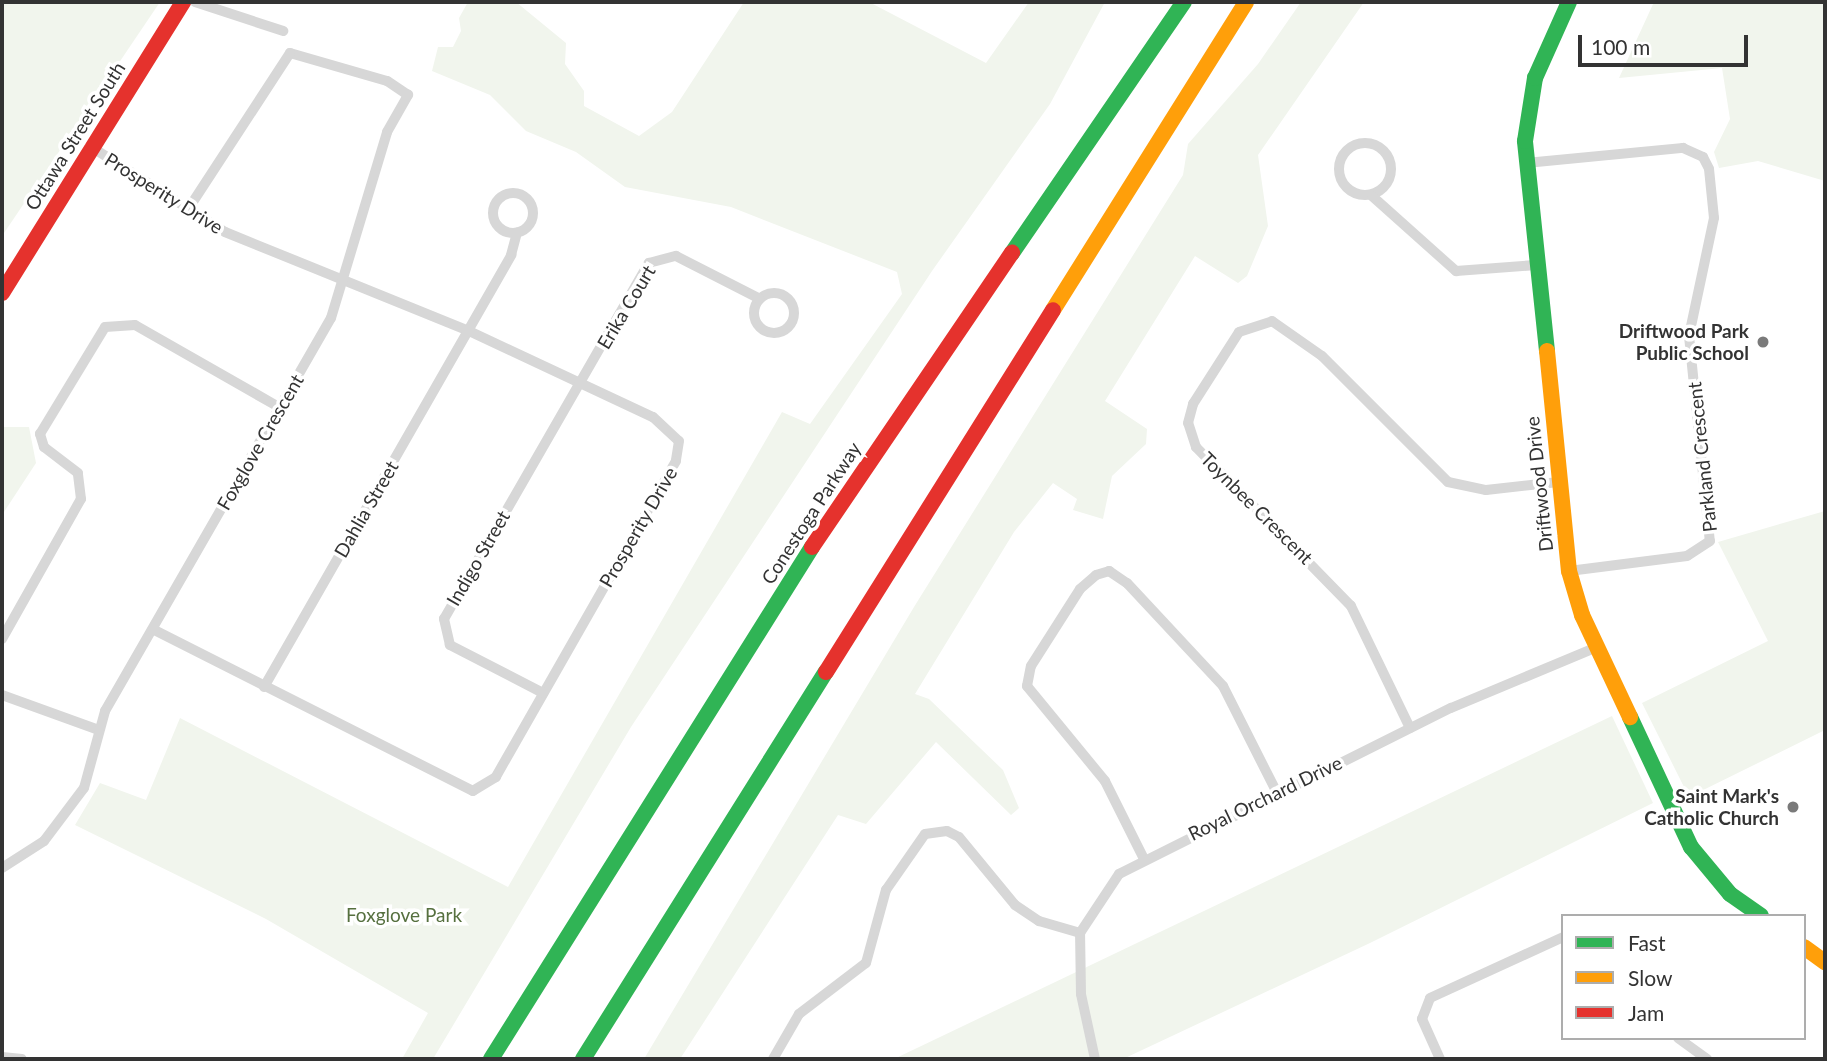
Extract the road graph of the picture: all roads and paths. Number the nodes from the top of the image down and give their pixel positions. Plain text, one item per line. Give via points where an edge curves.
1 (183, 2) edge
2 (195, 2) edge
3 (1184, 2) edge
4 (1246, 2) edge
5 (1569, 2) edge
6 (283, 31) dead end
7 (93, 148) junction
8 (1526, 163) junction
9 (1372, 196) junction
10 (187, 211) junction
11 (517, 233) dead end
12 (1536, 265) junction
13 (342, 279) junction
14 (2, 293) edge
15 (760, 299) dead end
16 (469, 331) junction
17 (580, 383) junction
18 (279, 407) junction
19 (1559, 482) junction
20 (1569, 571) junction
21 (154, 630) junction
22 (2, 639) edge
23 (1597, 647) junction
24 (264, 688) junction
25 (543, 693) junction
26 (2, 695) edge
27 (96, 729) junction
28 (1410, 729) junction
29 (1277, 793) junction
30 (1143, 857) junction
31 (2, 868) edge
32 (1758, 914) edge
33 (1080, 933) junction
34 (1561, 938) edge
35 (1806, 948) edge
36 (1825, 962) edge
37 (1681, 1040) edge
38 (2, 1057) edge
39 (22, 1059) edge
40 (491, 1059) edge
41 (583, 1059) edge
42 (773, 1059) edge
43 (1095, 1059) edge
44 (1440, 1059) edge
45 (1707, 1059) edge

1 - 7 main road, Ottawa Street South
2 - 6 street
3 - 40 main road, Conestoga Parkway via 832,516
4 - 41 main road
5 - 8 main road, Driftwood Drive via 1529,97
7 - 10 street, Prosperity Drive
7 - 14 main road, Ottawa Street South
8 - 12 main road, Driftwood Drive
8 - 20 street, Parkland Crescent via 1683,148 1703,157 1709,169 1714,218 1689,336 1710,541 1687,556
9 - 9 street via 1391,162 1383,147 1365,141 1351,151 1339,175 1352,196
9 - 12 street via 1457,271
10 - 13 street, Prosperity Drive via 264,250
10 - 13 street, Foxglove Crescent via 289,53 387,81 408,95 387,132
11 - 16 street, Dahlia Street via 511,255
12 - 19 main road, Driftwood Drive
13 - 16 street, Prosperity Drive
13 - 18 street, Foxglove Crescent via 331,318
15 - 17 street, Erika Court via 686,260 655,259
16 - 17 street, Prosperity Drive
16 - 24 street, Dahlia Street
17 - 25 street, Indigo Street via 444,619 450,645
17 - 25 street, Prosperity Drive via 663,422 679,441 678,453
18 - 21 street, Foxglove Crescent
18 - 22 street via 135,325 105,327 40,434 44,447 78,473 81,499
19 - 20 main road, Driftwood Drive
19 - 28 street, Toynbee Crescent via 1486,490 1448,482 1322,356 1272,321 1239,332 1193,404 1188,424 1196,447 1352,606
20 - 23 main road, Driftwood Drive
21 - 24 street, Prosperity Drive
21 - 27 street, Foxglove Crescent
23 - 28 street, Royal Orchard Drive
23 - 32 main road, Driftwood Drive via 1691,847 1730,894
24 - 25 street, Prosperity Drive via 473,792 496,777
26 - 27 street
27 - 31 street, Foxglove Crescent via 84,788 34,849
28 - 29 street, Royal Orchard Drive
29 - 30 street, Royal Orchard Drive
29 - 30 street via 1223,686 1127,583 1108,571 1096,575 1080,589 1031,666 1027,686 1105,781
30 - 33 street, Royal Orchard Drive via 1099,897
33 - 42 street via 1039,921 1015,905 959,837 936,830 925,834 886,890 866,962 799,1014
33 - 43 street, Royal Orchard Drive via 1082,995
34 - 44 street via 1430,998 1422,1019
35 - 36 main road
37 - 45 street
38 - 39 street

